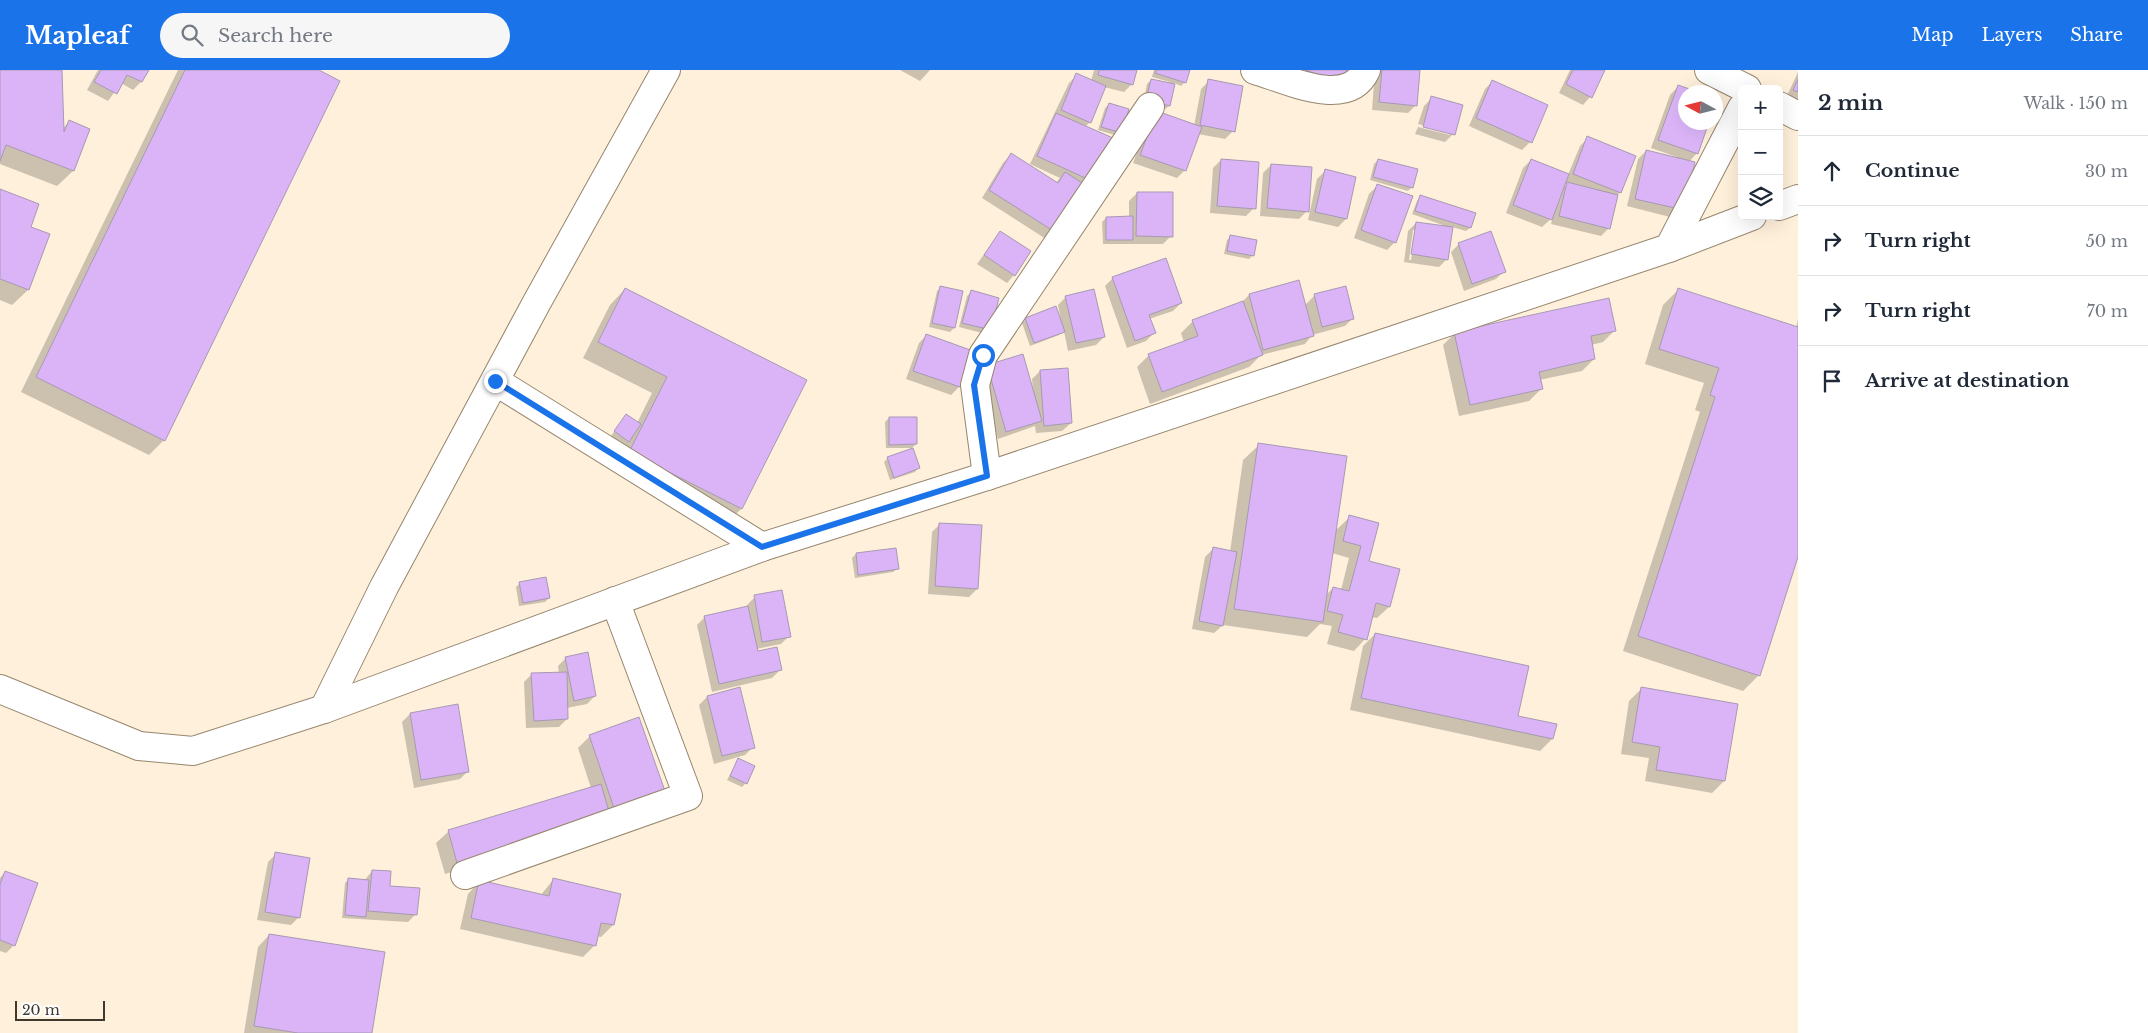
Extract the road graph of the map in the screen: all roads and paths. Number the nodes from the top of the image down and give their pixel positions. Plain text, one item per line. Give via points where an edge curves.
1 (666, 70) edge
2 (1255, 70) edge
3 (1366, 70) edge
4 (1709, 70) edge
5 (1739, 85) edge
6 (1150, 107) dead end
7 (1783, 108) edge
8 (1738, 116) edge
9 (1798, 116) edge
10 (1798, 199) edge
11 (1783, 205) edge
12 (1742, 220) edge
13 (1669, 248) junction
14 (495, 381) junction
15 (987, 476) junction
16 (762, 547) junction
17 (615, 601) junction
18 (0, 689) edge
19 (324, 709) junction
20 (465, 875) dead end

1 - 14 main road
2 - 3 main road via 1321,90 1341,91 1361,80
4 - 5 main road
6 - 15 main road via 983,355 974,385
7 - 9 main road
8 - 13 main road
10 - 11 main road
12 - 13 main road
13 - 15 main road
14 - 16 main road
14 - 19 main road via 384,587
15 - 16 main road
16 - 17 main road
17 - 19 main road
17 - 20 main road via 688,796
18 - 19 main road via 139,746 192,751

